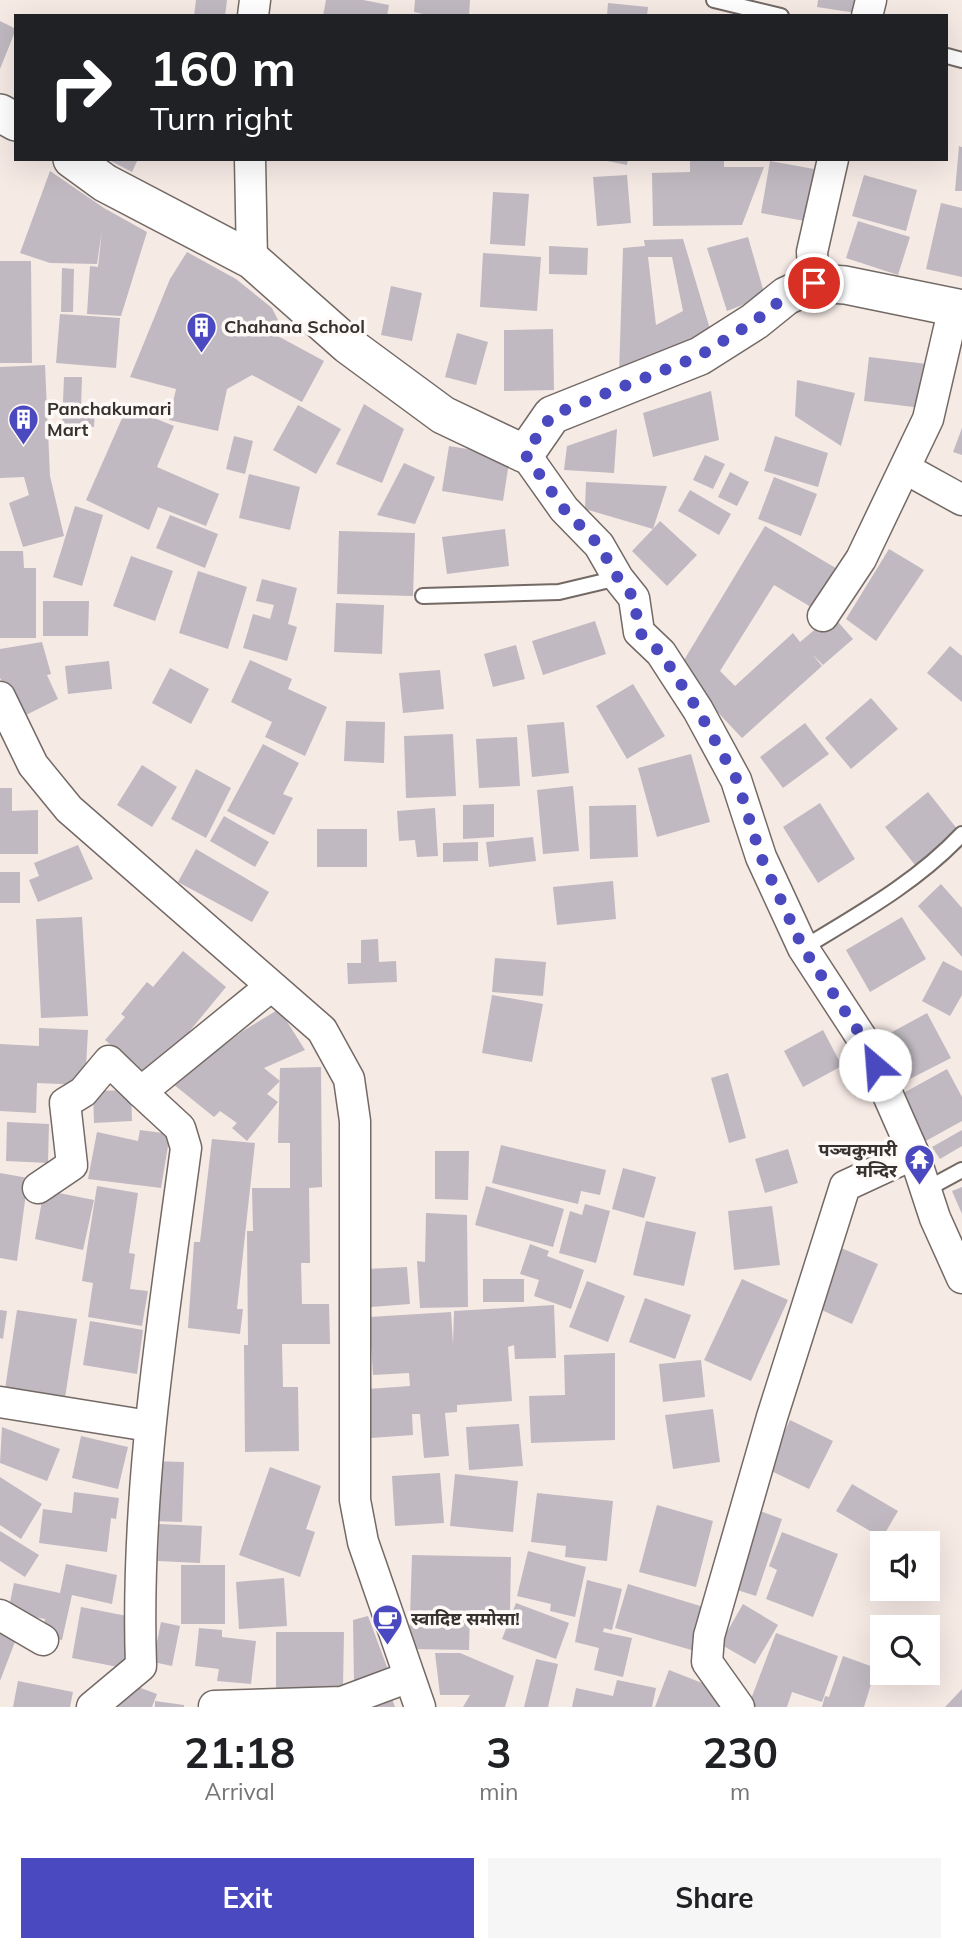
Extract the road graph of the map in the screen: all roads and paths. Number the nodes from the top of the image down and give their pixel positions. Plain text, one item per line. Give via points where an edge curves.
1 (715, 0) edge
2 (773, 14) edge
3 (75, 161) edge
4 (250, 161) edge
5 (833, 161) edge
6 (252, 260) junction
7 (814, 283) junction
8 (958, 308) edge
9 (525, 454) junction
10 (906, 469) junction
11 (962, 500) edge
12 (618, 578) junction
13 (423, 596) dead end
14 (823, 615) dead end
15 (0, 697) edge
16 (962, 834) edge
17 (803, 948) junction
18 (270, 987) junction
19 (141, 1092) junction
20 (914, 1154) junction
21 (962, 1170) edge
22 (38, 1188) dead end
23 (925, 1190) junction
24 (962, 1278) edge
25 (0, 1402) edge
26 (149, 1426) junction
27 (0, 1615) edge
28 (43, 1640) dead end
29 (409, 1677) junction
30 (215, 1706) edge
31 (92, 1707) edge
32 (420, 1707) edge
33 (739, 1707) edge

1 - 2 lane
3 - 6 street via 105,183
4 - 6 street
5 - 7 street via 812,252
6 - 9 street via 348,345 443,415
7 - 8 street
7 - 9 street via 786,296 699,356 552,415
8 - 10 street via 928,419
9 - 12 street via 564,509 599,545
10 - 11 street
10 - 14 street via 861,559
12 - 13 lane via 559,592
12 - 17 street via 634,598 639,632 668,664 737,780 761,857
15 - 18 street via 33,765 69,809
16 - 17 lane via 896,890
17 - 20 street via 866,1043
18 - 19 street
18 - 29 street via 322,1030 349,1079 355,1121 355,1500 363,1542
19 - 22 street via 109,1061 83,1091 65,1103 72,1165
19 - 26 street via 180,1128 186,1149
20 - 23 street
20 - 33 street via 845,1186 709,1636 707,1662
21 - 23 lane
23 - 24 street
25 - 26 street
26 - 31 street via 139,1608 141,1666
27 - 28 street
29 - 30 street via 342,1702
29 - 32 street

